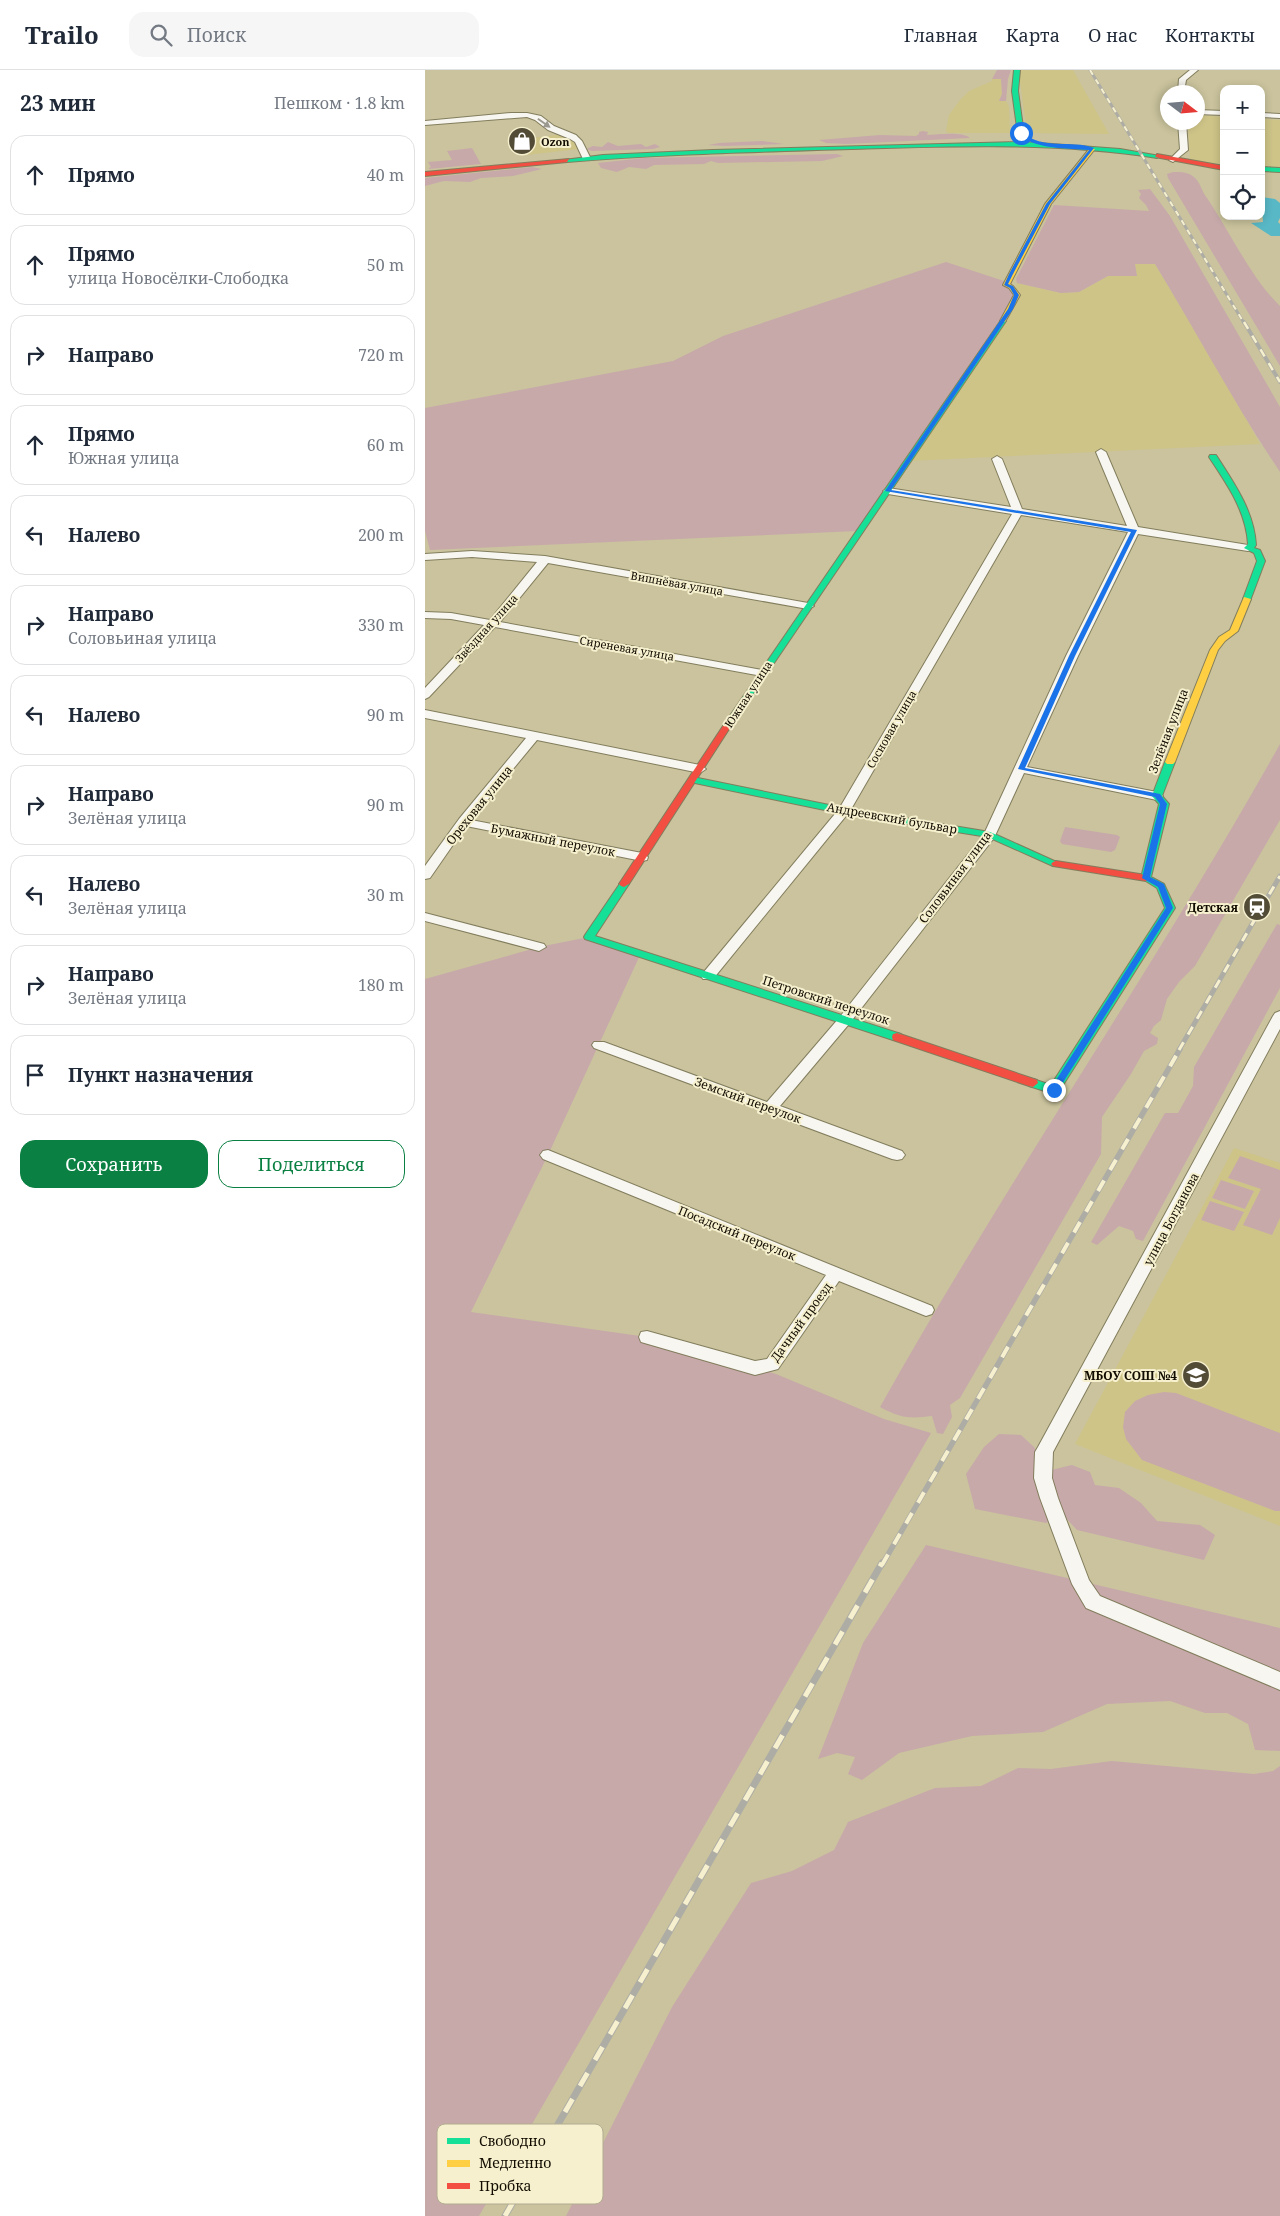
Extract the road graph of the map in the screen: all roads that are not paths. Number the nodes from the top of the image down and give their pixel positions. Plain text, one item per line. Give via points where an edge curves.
1 (1017, 70) edge
2 (1194, 70) edge
3 (1182, 85) edge
4 (1205, 112) edge
5 (1220, 113) edge
6 (1265, 115) edge
7 (1280, 116) edge
8 (425, 123) edge
9 (1183, 130) edge
10 (1021, 138) junction
11 (1092, 148) junction
12 (586, 157) junction
13 (1173, 160) junction
14 (1220, 168) edge
15 (1265, 169) edge
16 (1280, 170) edge
17 (425, 174) edge
18 (1101, 452) dead end
19 (1213, 457) dead end
20 (997, 459) dead end
21 (888, 491) junction
22 (1018, 512) junction
23 (1134, 530) junction
24 (1248, 548) junction
25 (425, 557) edge
26 (545, 559) junction
27 (808, 606) junction
28 (425, 615) edge
29 (492, 624) junction
30 (761, 673) junction
31 (425, 695) edge
32 (425, 714) edge
33 (534, 736) junction
34 (1021, 769) junction
35 (696, 774) junction
36 (1157, 796) junction
37 (845, 811) junction
38 (463, 822) junction
39 (990, 835) junction
40 (642, 857) junction
41 (425, 875) edge
42 (1146, 878) junction
43 (425, 917) edge
44 (589, 937) joint
45 (539, 947) dead end
46 (708, 976) junction
47 (1280, 1016) edge
48 (844, 1021) junction
49 (599, 1045) dead end
50 (770, 1108) junction
51 (548, 1155) dead end
52 (897, 1155) dead end
53 (836, 1274) junction
54 (926, 1310) dead end
55 (647, 1337) dead end
56 (1280, 1681) edge

1 - 10 street via 1015,91
2 - 3 street via 1183,79
4 - 5 street
6 - 7 street
8 -> 12 street via 521,114 538,118 578,141
9 - 13 street via 1184,150
10 - 11 street via 1044,145
10 - 12 street via 996,143
11 - 13 street
11 - 21 street, Южная улица via 1048,204 1011,274 1006,285 1017,295 1011,309
12 - 17 street
13 - 14 street
15 - 16 street
18 - 23 street
19 - 24 street via 1250,526 1253,539
20 - 22 street
21 - 22 street
21 - 27 street, Южная улица
22 - 23 street
22 - 37 street, Сосновая улица
23 - 24 street
23 - 34 street, Соловьиная улица
24 - 36 street, Зелёная улица via 1257,552 1261,561 1234,631 1214,650
25 - 26 street, Вишнёвая улица via 472,554
26 - 27 street, Вишнёвая улица
26 - 29 street, Звёздная улица
27 - 30 street, Южная улица
28 - 29 street, Сиреневая улица
29 - 30 street, Сиреневая улица
29 - 31 street, Звёздная улица
30 - 35 street, Южная улица
32 - 33 street, Андреевский бульвар
33 - 35 street, Андреевский бульвар
33 - 38 street, Ореховая улица
34 - 36 street
34 - 39 street, Соловьиная улица
35 - 37 street, Андреевский бульвар
35 - 40 street, Южная улица
36 - 42 street via 1164,804
37 - 39 street, Андреевский бульвар
37 - 46 street, Сосновая улица
38 - 40 street, Бумажный переулок
38 - 41 street, Ореховая улица
39 - 42 street, Андреевский бульвар via 1051,863
39 - 48 street, Соловьиная улица
40 - 44 street, Южная улица
42 - 48 street, Петровский переулок via 1161,886 1170,908 1054,1090
43 - 45 street
44 - 46 street, Петровский переулок
46 - 48 street, Петровский переулок
47 - 56 street, улица Богданова via 1044,1452 1043,1478 1081,1584 1093,1602
48 - 50 street, Соловьиная улица
49 - 50 street, Земский переулок
50 - 52 street, Земский переулок
51 - 53 street, Посадский переулок
53 - 54 street, Посадский переулок
53 - 55 street, Дачный проезд via 772,1364 755,1368

